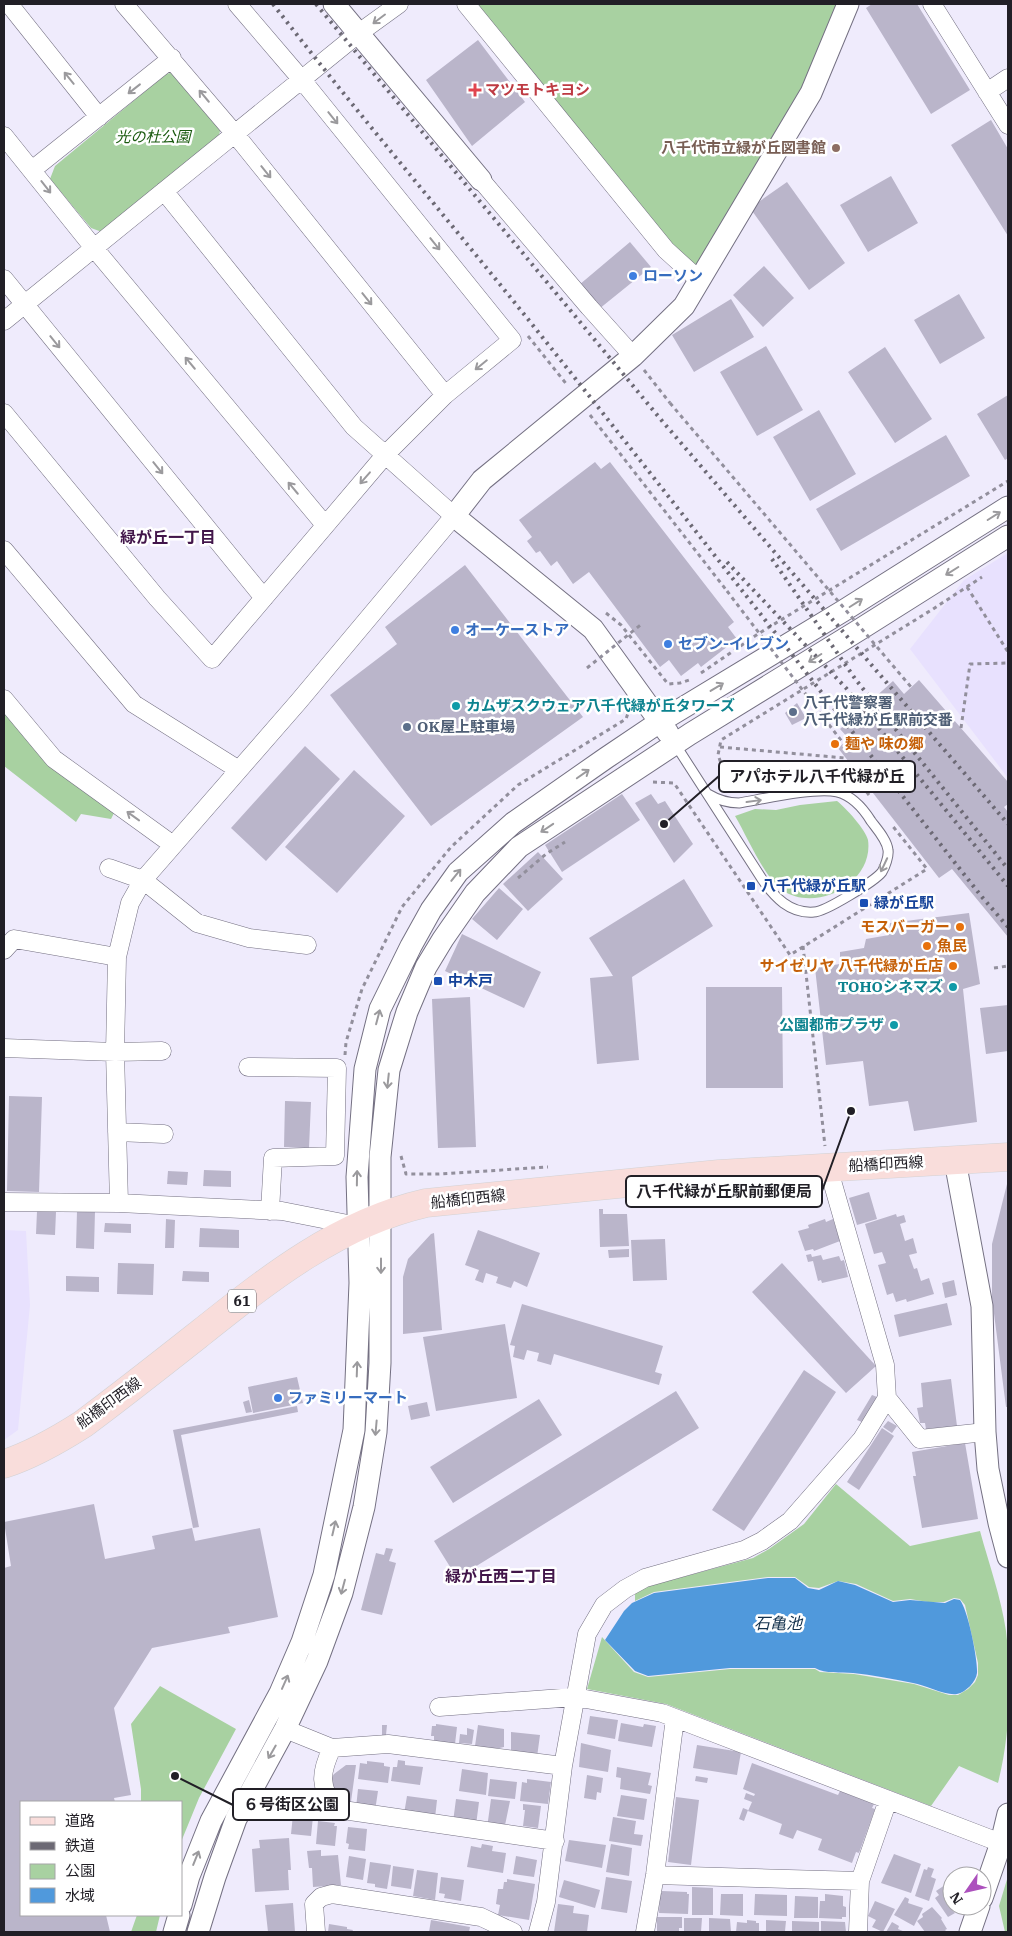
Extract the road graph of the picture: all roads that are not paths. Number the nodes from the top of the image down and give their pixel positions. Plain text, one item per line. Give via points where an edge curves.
1 (9, 4) edge
2 (124, 4) edge
3 (237, 4) edge
4 (334, 4) edge
5 (399, 4) edge
6 (848, 4) edge
7 (932, 4) edge
8 (471, 6) edge
9 (359, 33) junction
10 (172, 58) junction
11 (1008, 78) edge
12 (302, 80) junction
13 (987, 92) junction
14 (99, 116) junction
15 (1008, 125) edge
16 (235, 134) junction
17 (4, 136) edge
18 (32, 170) junction
19 (482, 180) joint
20 (164, 191) junction
21 (94, 248) junction
22 (4, 280) edge
23 (699, 280) junction
24 (24, 304) junction
25 (4, 321) edge
26 (633, 356) junction
27 (444, 395) junction
28 (4, 413) edge
29 (386, 454) junction
30 (1008, 507) edge
31 (454, 516) junction
32 (325, 525) junction
33 (1008, 536) edge
34 (4, 550) edge
35 (264, 598) junction
36 (4, 699) edge
37 (660, 721) junction
38 (675, 744) junction
39 (239, 770) junction
40 (708, 794) junction
41 (173, 845) junction
42 (109, 868) dead end
43 (143, 880) junction
44 (307, 945) dead end
45 (4, 950) edge
46 (117, 957) junction
47 (4, 1048) edge
48 (162, 1050) dead end
49 (115, 1052) junction
50 (248, 1067) dead end
51 (117, 1132) junction
52 (164, 1134) dead end
53 (1008, 1157) edge
54 (955, 1161) junction
55 (828, 1167) junction
56 (4, 1202) edge
57 (119, 1204) junction
58 (270, 1211) junction
59 (369, 1222) junction
60 (887, 1398) junction
61 (985, 1432) junction
62 (4, 1464) edge
63 (1008, 1557) edge
64 (575, 1696) junction
65 (439, 1707) dead end
66 (675, 1718) junction
67 (285, 1729) junction
68 (332, 1748) junction
69 (563, 1766) junction
70 (888, 1800) junction
71 (1008, 1814) edge
72 (554, 1841) junction
73 (1001, 1843) junction
74 (992, 1869) edge
75 (655, 1875) junction
76 (860, 1881) junction
77 (182, 1901) edge
78 (179, 1916) edge
79 (976, 1916) edge
80 (174, 1932) edge
81 (198, 1932) edge
82 (316, 1932) edge
83 (512, 1932) edge
84 (538, 1932) edge
85 (646, 1932) edge
86 (858, 1932) edge
87 (970, 1932) edge

14 -> 1 street
2 - 10 street
3 - 12 street
4 - 9 street
5 -> 9 street
6 - 23 street via 811,93
7 - 13 street
8 - 23 street via 666,250
9 - 12 street
9 - 19 street
10 -> 14 street
16 -> 10 street
11 - 13 street
12 - 16 street
12 -> 27 street via 512,340
13 - 15 street
14 - 18 street
16 - 20 street
16 -> 27 street
17 - 18 street
18 -> 21 street
19 - 26 street
20 - 21 street
20 - 29 street via 354,427
21 - 24 street
32 -> 21 street
22 - 24 street
23 - 26 street via 684,306
24 - 25 street
24 -> 35 street
26 - 31 street via 482,480
27 - 29 street
28 - 35 street via 157,598 212,659
29 - 31 street
29 -> 32 street
37 -> 30 street
31 - 37 street via 593,629
31 - 39 street
32 - 35 street
33 -> 38 street
34 - 39 street via 134,704
41 -> 36 street via 54,759
37 - 38 street
59 -> 37 street via 357,1177 364,1070 380,1009 431,910 458,872 513,823
38 - 40 lane
38 -> 59 street via 520,847 476,893 443,938 426,968 389,1070
39 - 41 street
40 -> 40 lane via 729,803 739,803 820,791 838,792 862,807 883,837 888,850 882,872 829,908 814,912 797,910 773,895
41 - 43 street
42 - 43 street
43 - 44 street via 197,923 249,938
43 - 46 street via 130,903
45 - 46 street via 14,939
46 - 49 street
47 - 49 street
48 - 49 street
49 - 51 street
50 - 58 street via 338,1068 335,1156 274,1158
51 - 52 street
51 - 57 street
53 - 54 main road, 船橋印西線 / 61
54 - 55 main road, 船橋印西線 / 61
54 - 61 street via 982,1306
55 - 59 main road, 船橋印西線 / 61 via 719,1174 426,1203
55 - 60 street via 885,1364
56 - 57 street
57 - 58 street
58 - 59 street
59 - 62 main road, 船橋印西線 / 61 via 325,1243 282,1270 83,1424 54,1442
59 -> 67 street via 380,1363 376,1432 364,1507 342,1593 317,1661
77 -> 59 street via 211,1821 280,1693 302,1642 324,1575 354,1430 360,1283
60 - 61 street via 920,1439
60 - 64 street via 862,1439 790,1521 762,1542 645,1578 604,1606 587,1634
61 - 63 street via 990,1478
64 - 65 street
64 - 66 street
64 - 69 street
66 - 70 street
66 - 75 street
67 - 68 street
67 -> 81 street via 236,1819
68 - 69 street via 398,1744
68 - 72 street via 325,1762 322,1780 327,1797 336,1809
69 - 72 street
70 - 73 street
70 - 76 street
71 - 73 street
72 - 84 street via 546,1902
73 - 74 street
75 - 76 street
75 - 85 street
76 - 86 street
78 - 80 street
79 - 87 street
82 - 83 street via 314,1904 332,1894 480,1917

